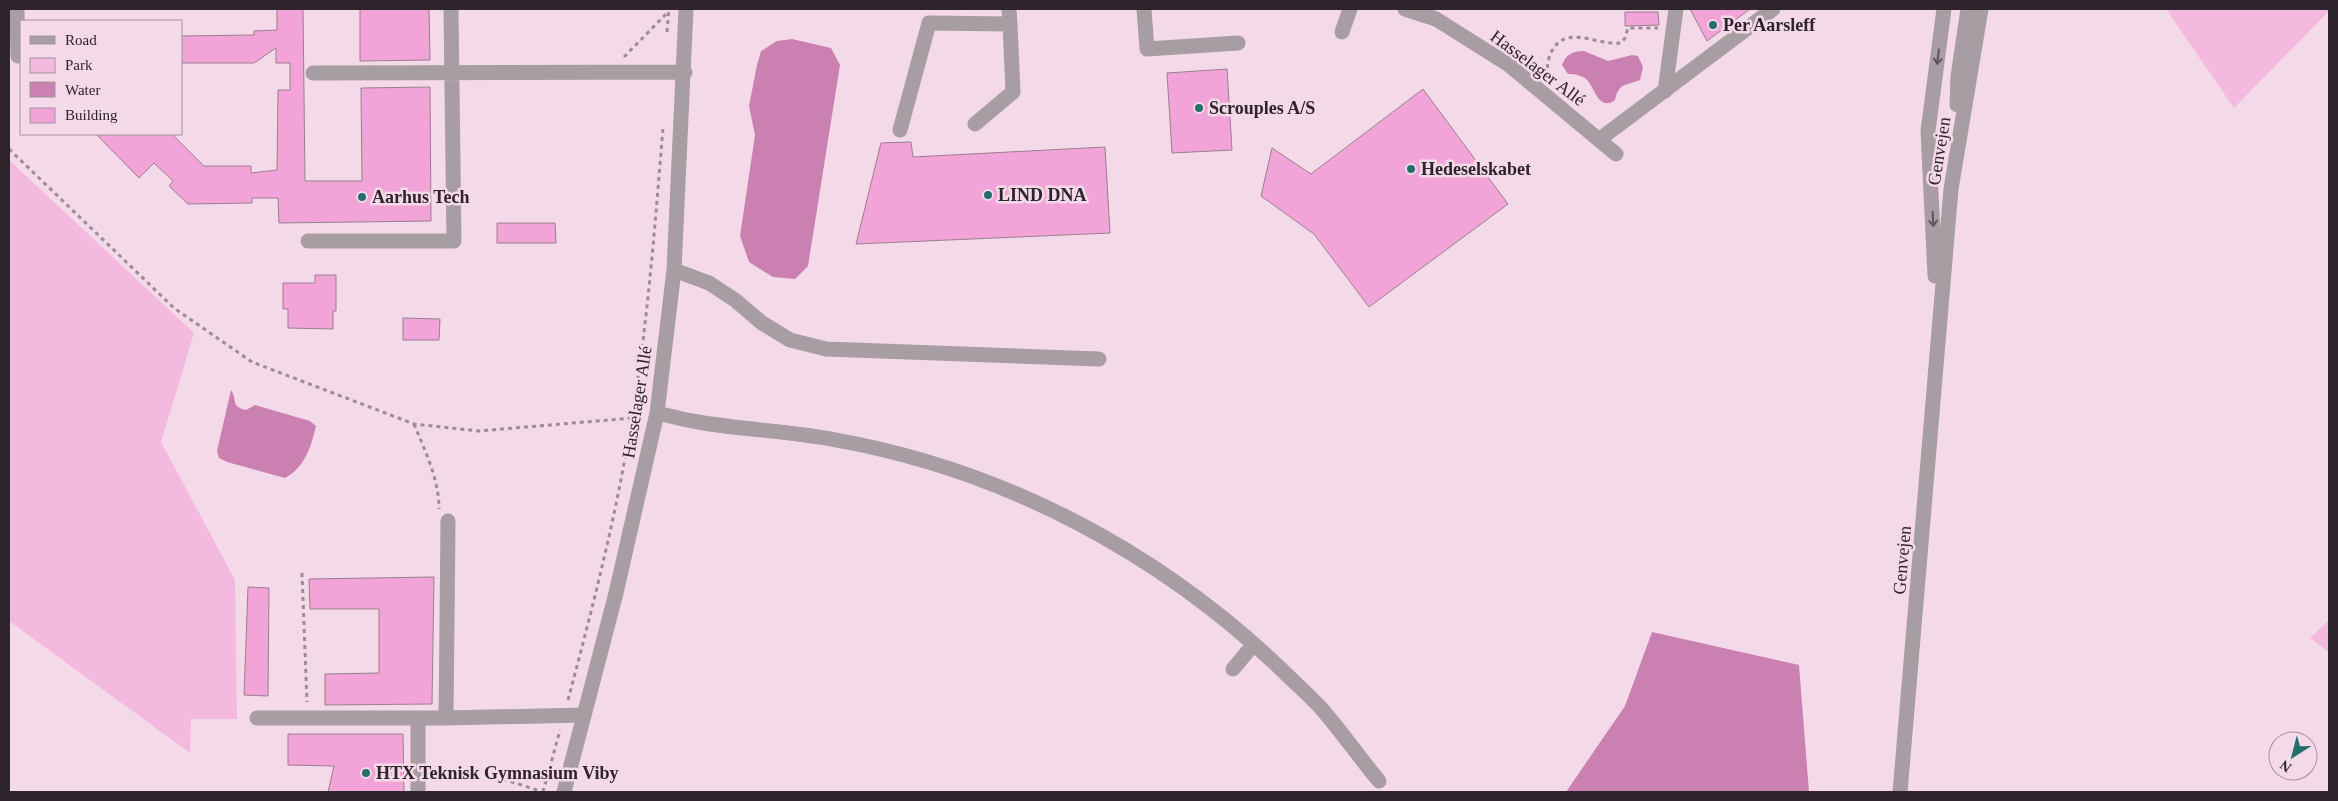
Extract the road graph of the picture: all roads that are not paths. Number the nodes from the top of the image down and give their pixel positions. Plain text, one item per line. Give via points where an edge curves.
1 (17, 9) edge
2 (451, 9) edge
3 (686, 9) edge
4 (1144, 9) edge
5 (1350, 9) edge
6 (1405, 9) edge
7 (1676, 9) edge
8 (1773, 9) edge
9 (1944, 9) edge
10 (1968, 9) edge
11 (1981, 9) edge
12 (1436, 14) edge
13 (1010, 16) edge
14 (1342, 32) dead end
15 (1238, 43) dead end
16 (18, 56) dead end
17 (452, 72) junction
18 (685, 72) junction
19 (313, 73) dead end
20 (1665, 91) junction
21 (975, 124) dead end
22 (900, 130) dead end
23 (1600, 139) junction
24 (1616, 154) dead end
25 (1951, 189) junction
26 (308, 241) dead end
27 (674, 270) junction
28 (1938, 330) junction
29 (1099, 359) dead end
30 (656, 418) junction
31 (448, 521) road end
32 (1254, 644) junction
33 (1233, 669) dead end
34 (584, 716) junction
35 (257, 718) dead end
36 (418, 718) junction
37 (446, 718) junction
38 (1378, 781) dead end
39 (418, 792) edge
40 (564, 792) edge
41 (1900, 792) edge

1 - 16 street
2 - 17 street
3 - 18 street, Hasselager Allé
4 - 15 street via 1147,49
5 - 14 street
6 - 12 street, Hasselager Allé
7 - 20 street
8 - 20 street
9 -> 28 street, Genvejen via 1928,132
10 - 25 street via 1958,76
11 - 25 street, Genvejen
12 - 23 street, Hasselager Allé via 1508,65
13 - 21 street via 1013,92
13 - 22 street via 928,23
17 - 18 street
17 - 19 street
17 - 26 street via 454,241
18 - 27 street, Hasselager Allé
20 - 23 street
23 - 24 street, Hasselager Allé
25 - 28 street, Genvejen
27 - 29 street via 710,283 790,340 826,349
27 - 30 street, Hasselager Allé
28 - 41 street, Genvejen
30 - 32 street via 836,440 930,463 1011,491 1070,518 1136,555 1191,592
30 - 34 street, Hasselager Allé
31 - 37 street
32 - 33 street
32 - 38 street via 1321,708
34 - 37 street
34 - 40 street, Hasselager Allé
35 - 36 street
36 - 37 street
36 - 39 street

